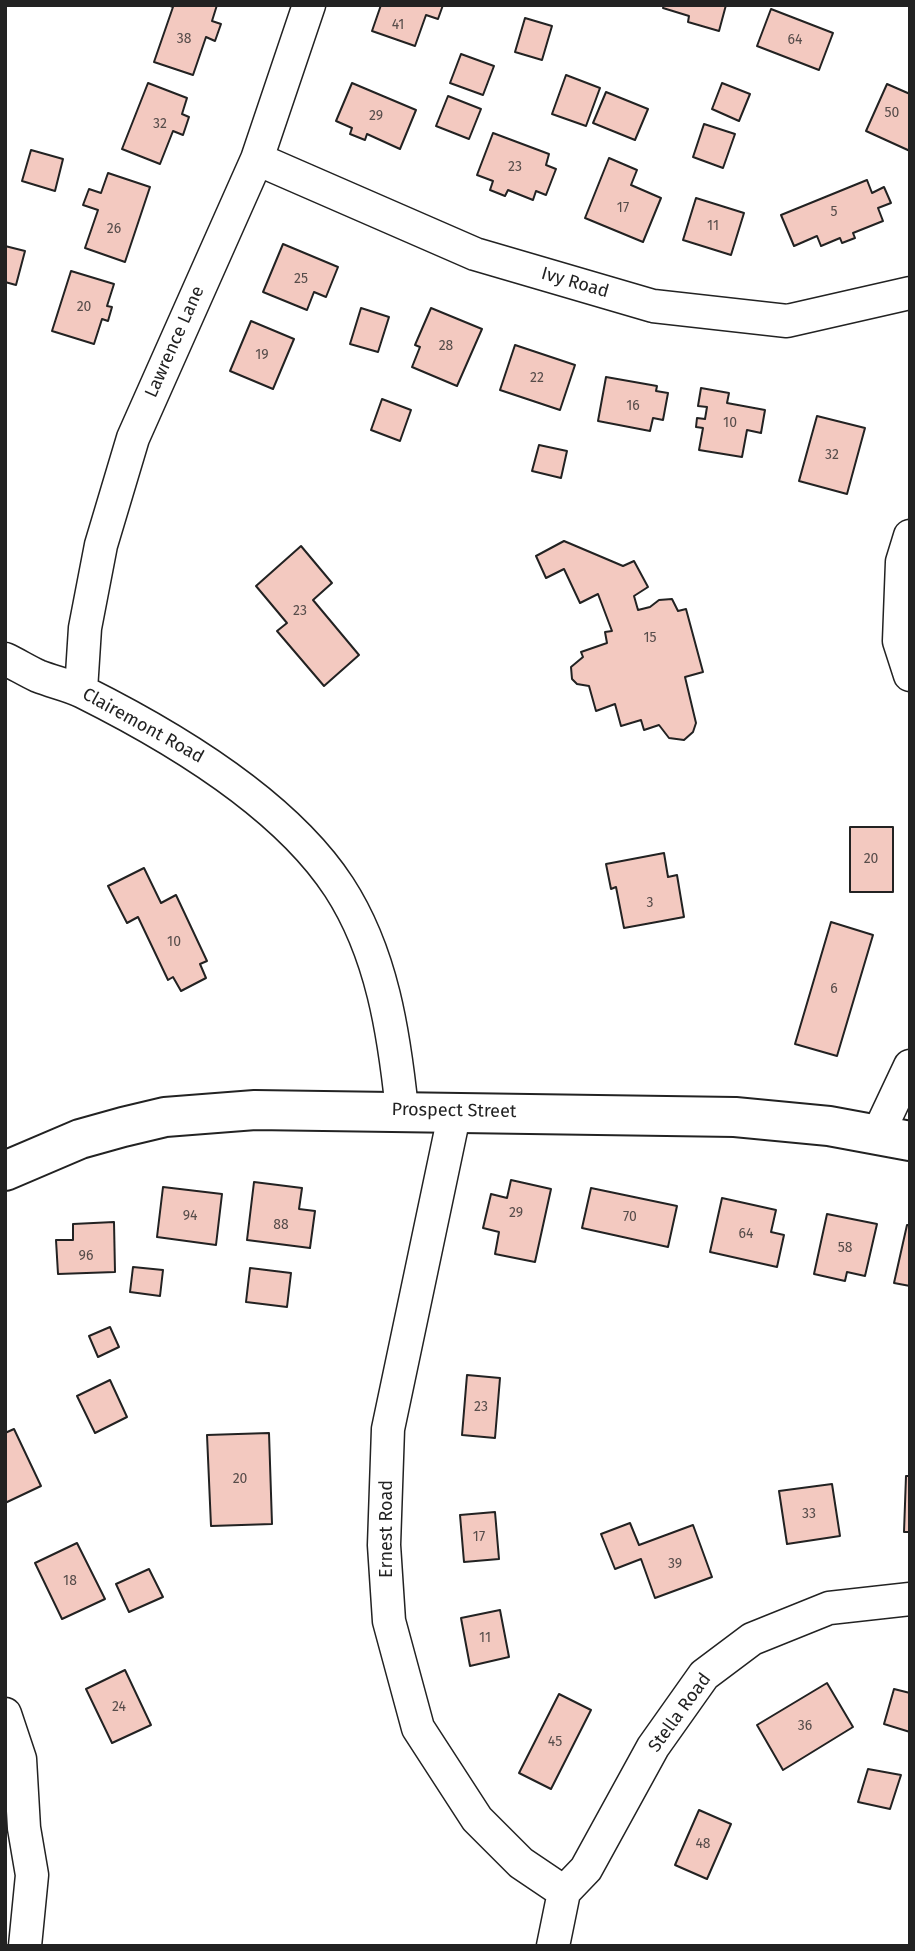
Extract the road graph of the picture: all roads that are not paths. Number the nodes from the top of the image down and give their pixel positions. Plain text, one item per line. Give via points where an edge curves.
1 (309, 5) edge
2 (257, 159) junction
3 (910, 293) edge
4 (910, 536) edge
5 (5, 659) edge
6 (910, 675) edge
7 (81, 690) junction
8 (910, 1066) edge
9 (402, 1110) junction
10 (454, 1111) junction
11 (893, 1139) edge
12 (5, 1171) edge
13 (910, 1599) edge
14 (5, 1714) edge
15 (15, 1829) edge
16 (564, 1892) junction
17 (25, 1946) edge
18 (553, 1946) edge

1 - 2 street, Lawrence Lane
2 - 3 street, Ivy Road via 475,254 653,306 787,321
2 - 7 street, Lawrence Lane via 134,438 101,545 85,628
4 - 6 street via 902,562 899,641
5 - 7 street, Clairemont Road
7 - 9 street, Clairemont Road via 199,755 285,824 339,887 371,953 387,1002
8 - 11 street
9 - 10 street, Prospect Street
9 - 12 street, Prospect Street via 255,1110 165,1117 80,1139
10 - 11 street, Prospect Street via 746,1117 830,1126
10 - 16 street, Ernest Road via 388,1429 384,1545 389,1621 418,1728 477,1819 521,1863
13 - 16 street, Stella Road via 829,1608 752,1639 704,1675 653,1747 586,1869
14 - 15 street via 20,1759
15 - 17 street via 32,1875
16 - 18 street

